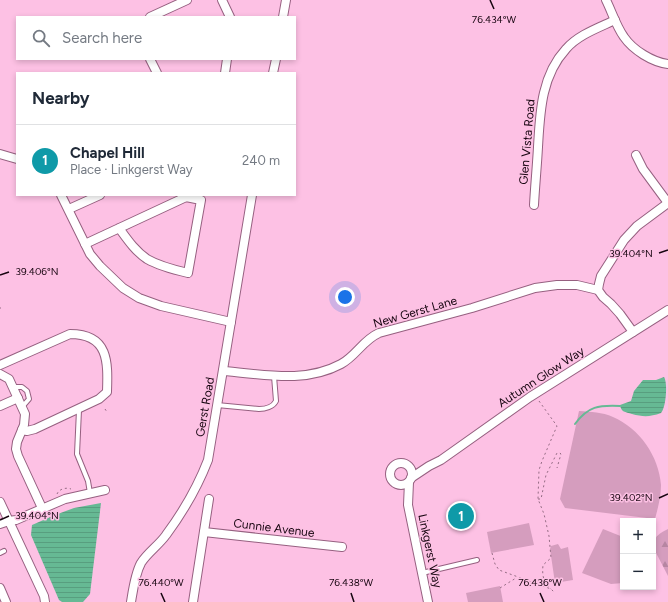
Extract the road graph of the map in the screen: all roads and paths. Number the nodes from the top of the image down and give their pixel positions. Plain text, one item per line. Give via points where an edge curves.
1 (186, 0) edge
2 (222, 0) edge
3 (286, 0) edge
4 (606, 0) edge
5 (152, 16) edge
6 (230, 16) edge
7 (283, 16) edge
8 (615, 20) junction
9 (150, 60) edge
10 (227, 60) edge
11 (276, 60) edge
12 (668, 64) edge
13 (156, 72) edge
14 (225, 72) edge
15 (273, 72) edge
16 (0, 154) edge
17 (636, 155) dead end
18 (16, 159) edge
19 (62, 196) edge
20 (98, 196) edge
21 (252, 196) edge
22 (668, 203) edge
23 (534, 205) dead end
24 (69, 209) junction
25 (119, 228) junction
26 (85, 244) junction
27 (598, 290) junction
28 (0, 307) edge
29 (668, 310) edge
30 (0, 311) edge
31 (231, 322) junction
32 (633, 332) junction
33 (0, 365) edge
34 (223, 371) junction
35 (0, 374) edge
36 (274, 376) junction
37 (14, 387) junction
38 (18, 398) junction
39 (538, 399) dead end
40 (217, 405) junction
41 (0, 406) edge
42 (22, 407) junction
43 (105, 409) dead end
44 (78, 410) junction
45 (107, 412) dead end
46 (22, 430) junction
47 (429, 466) junction
48 (409, 467) junction
49 (557, 468) dead end
50 (410, 480) junction
51 (398, 485) junction
52 (61, 486) dead end
53 (62, 489) junction
54 (73, 490) dead end
55 (104, 490) dead end
56 (90, 493) junction
57 (56, 496) dead end
58 (209, 499) dead end
59 (538, 500) junction
60 (0, 502) edge
61 (408, 505) junction
62 (42, 508) junction
63 (9, 521) junction
64 (0, 524) edge
65 (204, 532) junction
66 (342, 548) dead end
67 (492, 553) dead end
68 (477, 560) dead end
69 (422, 573) junction
70 (517, 577) junction
71 (0, 588) edge
72 (500, 588) dead end
73 (550, 589) junction
74 (554, 592) dead end
75 (46, 600) edge
76 (6, 602) edge
77 (131, 602) edge
78 (193, 602) edge
79 (428, 602) edge

1 - 5 street
2 - 6 street
3 - 7 street
4 - 8 street
8 - 12 street via 624,37 634,48 662,64
8 - 23 street, Glen Vista Road via 579,39 566,49 554,64 546,85 540,118
9 - 13 street
10 - 14 street
11 - 15 street
16 - 18 street
17 - 22 street via 642,169
19 - 24 street
20 - 24 street
21 - 31 street, Gerst Road
22 - 27 street via 637,226 624,240 601,276
24 - 26 street
25 - 25 street via 186,197 201,200 188,273 147,259 135,249
25 - 26 street
26 - 31 street via 90,254 110,277 140,298 161,306
27 - 32 street
27 - 36 street, New Gerst Lane via 577,285 535,288 379,334 367,340 348,359 324,371 296,376
28 - 30 path
29 - 32 street, Autumn Glow Way
31 - 34 street, Gerst Road
32 - 47 street, Autumn Glow Way via 530,397
33 - 44 street via 68,334 80,334 97,341 107,363 107,392
34 - 36 street, New Gerst Lane
34 - 40 street, Gerst Road
35 - 37 street via 9,379
36 - 40 lane via 276,401 272,406 259,409
37 - 38 street
37 - 42 lane via 22,387 28,391 29,399
38 - 41 street
38 - 42 street
39 - 59 path via 557,426 542,461
40 - 77 street, Gerst Road via 208,460 203,474 166,535 142,563
42 - 46 street via 25,414
43 - 45 path
44 - 46 street via 35,429
44 - 56 lane via 77,454
46 - 62 street via 16,449
47 - 48 street, Autumn Glow Way
47 - 50 street, Autumn Glow Way
48 - 50 street via 412,472
48 - 51 street via 400,463 392,468 391,478
49 - 59 path via 560,452 557,453 546,475 541,499
50 - 51 street via 404,485
50 - 61 street, Linkgerst Way
51 - 61 street, Linkgerst Way
52 - 53 path
53 - 54 path
53 - 57 path
55 - 56 street
56 - 62 street
58 - 65 street
59 - 73 path via 549,536 551,558 542,565 545,584
60 - 63 street
61 - 69 street, Linkgerst Way
62 - 63 street
63 - 64 street
63 - 75 street
65 - 66 street, Cunnie Avenue
65 - 78 street
67 - 70 path via 499,570
68 - 69 lane
69 - 79 street, Linkgerst Way
70 - 72 path
70 - 73 path
71 - 76 street
73 - 74 path

